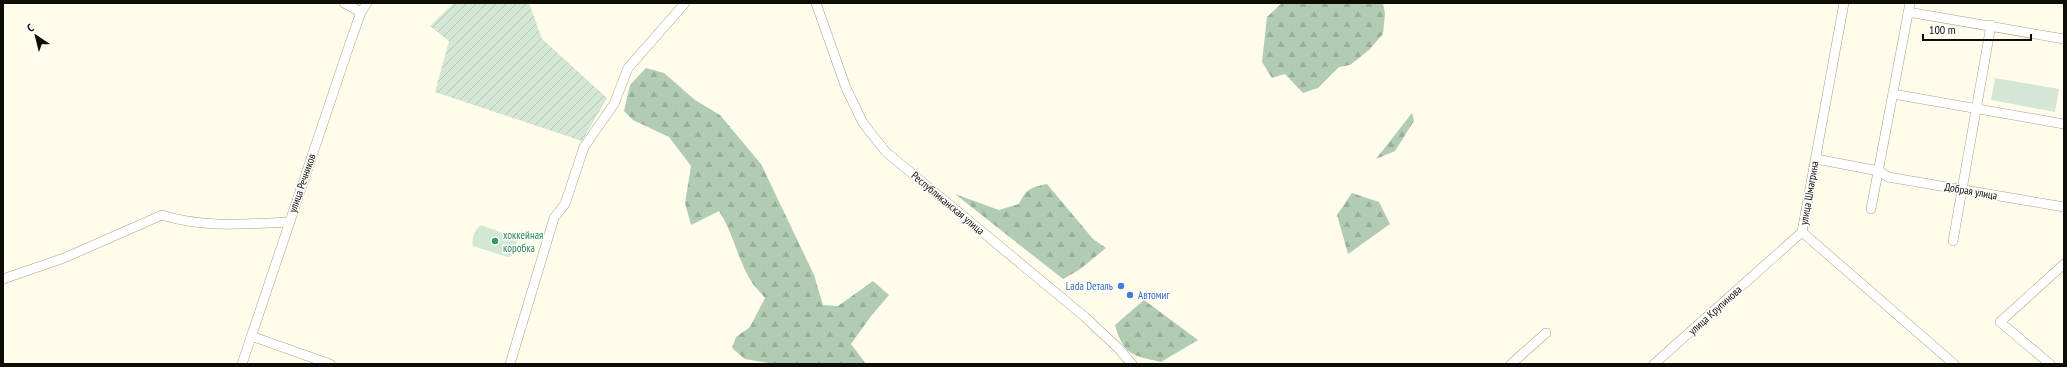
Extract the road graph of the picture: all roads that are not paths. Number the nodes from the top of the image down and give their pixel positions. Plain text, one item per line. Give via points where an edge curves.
1 (344, 3) edge
2 (367, 3) edge
3 (685, 3) edge
4 (816, 3) edge
5 (1844, 3) edge
6 (1909, 7) edge
7 (362, 12) junction
8 (1991, 25) junction
9 (2064, 39) edge
10 (1893, 94) junction
11 (1976, 110) junction
12 (2064, 124) edge
13 (1816, 159) junction
14 (1879, 171) junction
15 (1962, 190) junction
16 (2064, 207) edge
17 (1871, 209) dead end
18 (288, 222) junction
19 (1802, 232) junction
20 (1953, 241) dead end
21 (2064, 264) edge
22 (3, 279) edge
23 (1546, 332) dead end
24 (251, 336) junction
25 (242, 364) edge
26 (330, 364) edge
27 (510, 364) edge
28 (1132, 364) edge
29 (1511, 364) edge
30 (1654, 364) edge
31 (1954, 364) edge
32 (2050, 364) edge

1 - 7 street
2 - 7 street, улица Речников
3 - 27 street via 628,68 614,104 584,147 564,204 554,218
4 - 28 street, Республиканская улица via 853,102 863,123 886,152 1085,317
5 - 13 street, улица Шмагрина
6 - 8 street
6 - 10 street
7 - 18 street, улица Речников
8 - 9 street
8 - 11 street
10 - 11 street
10 - 14 street
11 - 12 street
11 - 15 street
13 - 14 street, Добрая улица
13 - 19 street, улица Шмагрина
14 - 15 street, Добрая улица via 1888,177
14 - 17 street
15 - 16 street, Добрая улица
15 - 20 street
18 - 22 street via 207,224 162,215 64,258
18 - 24 street, улица Речников
19 - 30 street, улица Крупинова
19 - 31 street, улица Шмагрина
21 - 32 street via 2000,322
23 - 29 street
24 - 25 street, улица Речников
24 - 26 street

